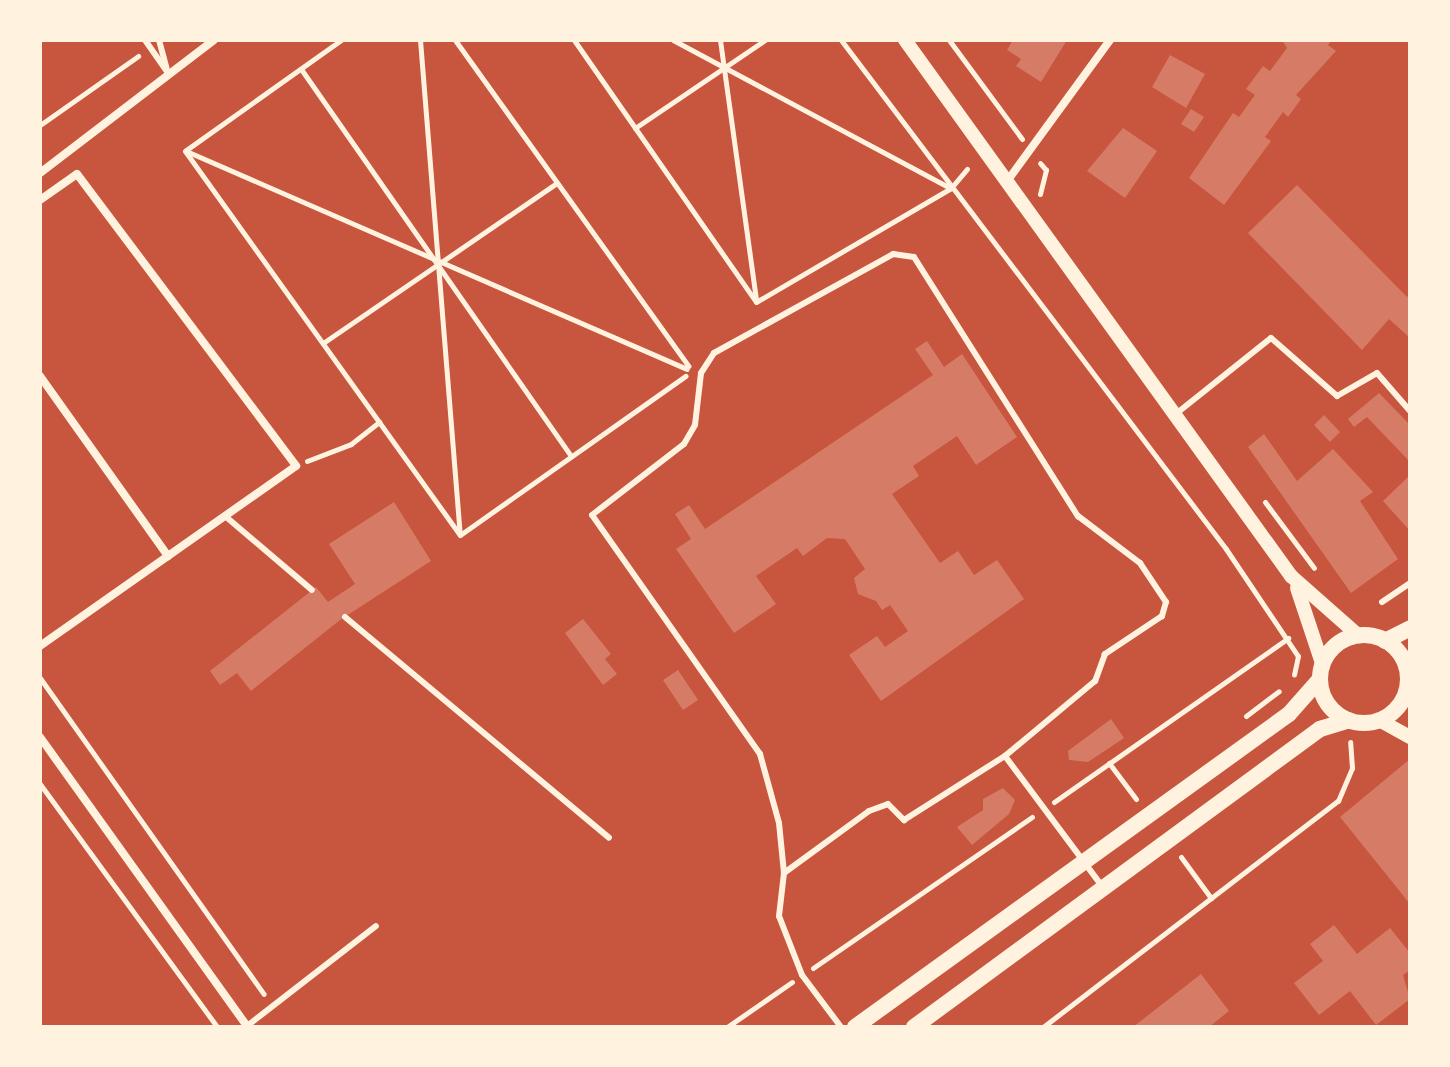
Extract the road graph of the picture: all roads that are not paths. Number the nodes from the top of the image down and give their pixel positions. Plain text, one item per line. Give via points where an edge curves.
1 (145, 40) edge
2 (159, 40) edge
3 (214, 40) edge
4 (905, 40) edge
5 (1110, 40) edge
6 (168, 73) junction
7 (50, 166) junction
8 (40, 173) edge
9 (1008, 180) junction
10 (63, 184) junction
11 (40, 200) edge
12 (40, 376) edge
13 (1410, 411) edge
14 (1172, 416) junction
15 (225, 516) junction
16 (168, 556) junction
17 (1291, 576) junction
18 (1410, 583) edge
19 (312, 590) dead end
20 (1382, 602) dead end
21 (345, 617) dead end
22 (1410, 628) edge
23 (1359, 636) junction
24 (1385, 641) junction
25 (40, 646) edge
26 (1322, 672) junction
27 (1409, 682) edge
28 (1349, 720) junction
29 (1379, 720) junction
30 (1410, 737) edge
31 (41, 740) edge
32 (1005, 756) junction
33 (609, 838) dead end
34 (1082, 864) junction
35 (784, 873) junction
36 (1102, 886) junction
37 (376, 926) dead end
38 (248, 1026) edge
39 (841, 1027) edge
40 (855, 1027) edge
41 (914, 1027) edge

1 - 6 lane
2 - 6 lane
3 - 6 street
4 - 9 street
5 - 9 street
6 - 7 street
7 - 8 street
7 - 10 street
9 - 14 street
10 - 11 street
10 - 15 street via 77,174 296,466
12 - 16 street
13 - 14 lane via 1377,373 1337,396 1271,338
14 - 17 street
15 - 16 street
15 - 19 lane
16 - 25 street
17 - 23 street
17 - 26 street
18 - 20 lane
21 - 33 lane
22 - 24 main road
23 - 24 main road
23 - 26 main road via 1339,644
24 - 27 main road via 1400,654
26 - 28 main road via 1331,707
26 - 34 main road via 1289,714
27 - 29 main road via 1398,708
28 - 29 main road
28 - 36 main road via 1320,729
29 - 30 street
31 - 38 street
32 - 34 lane
32 - 35 lane via 904,820 888,804 869,811
32 - 35 lane via 1095,681 1105,654 1162,616 1166,602 1140,563 1078,516 914,257 893,254 714,353 701,373 695,425 684,444 592,515 760,754 779,823
34 - 36 lane
34 - 40 main road
35 - 39 lane via 779,916 802,975
36 - 41 main road
37 - 38 lane

